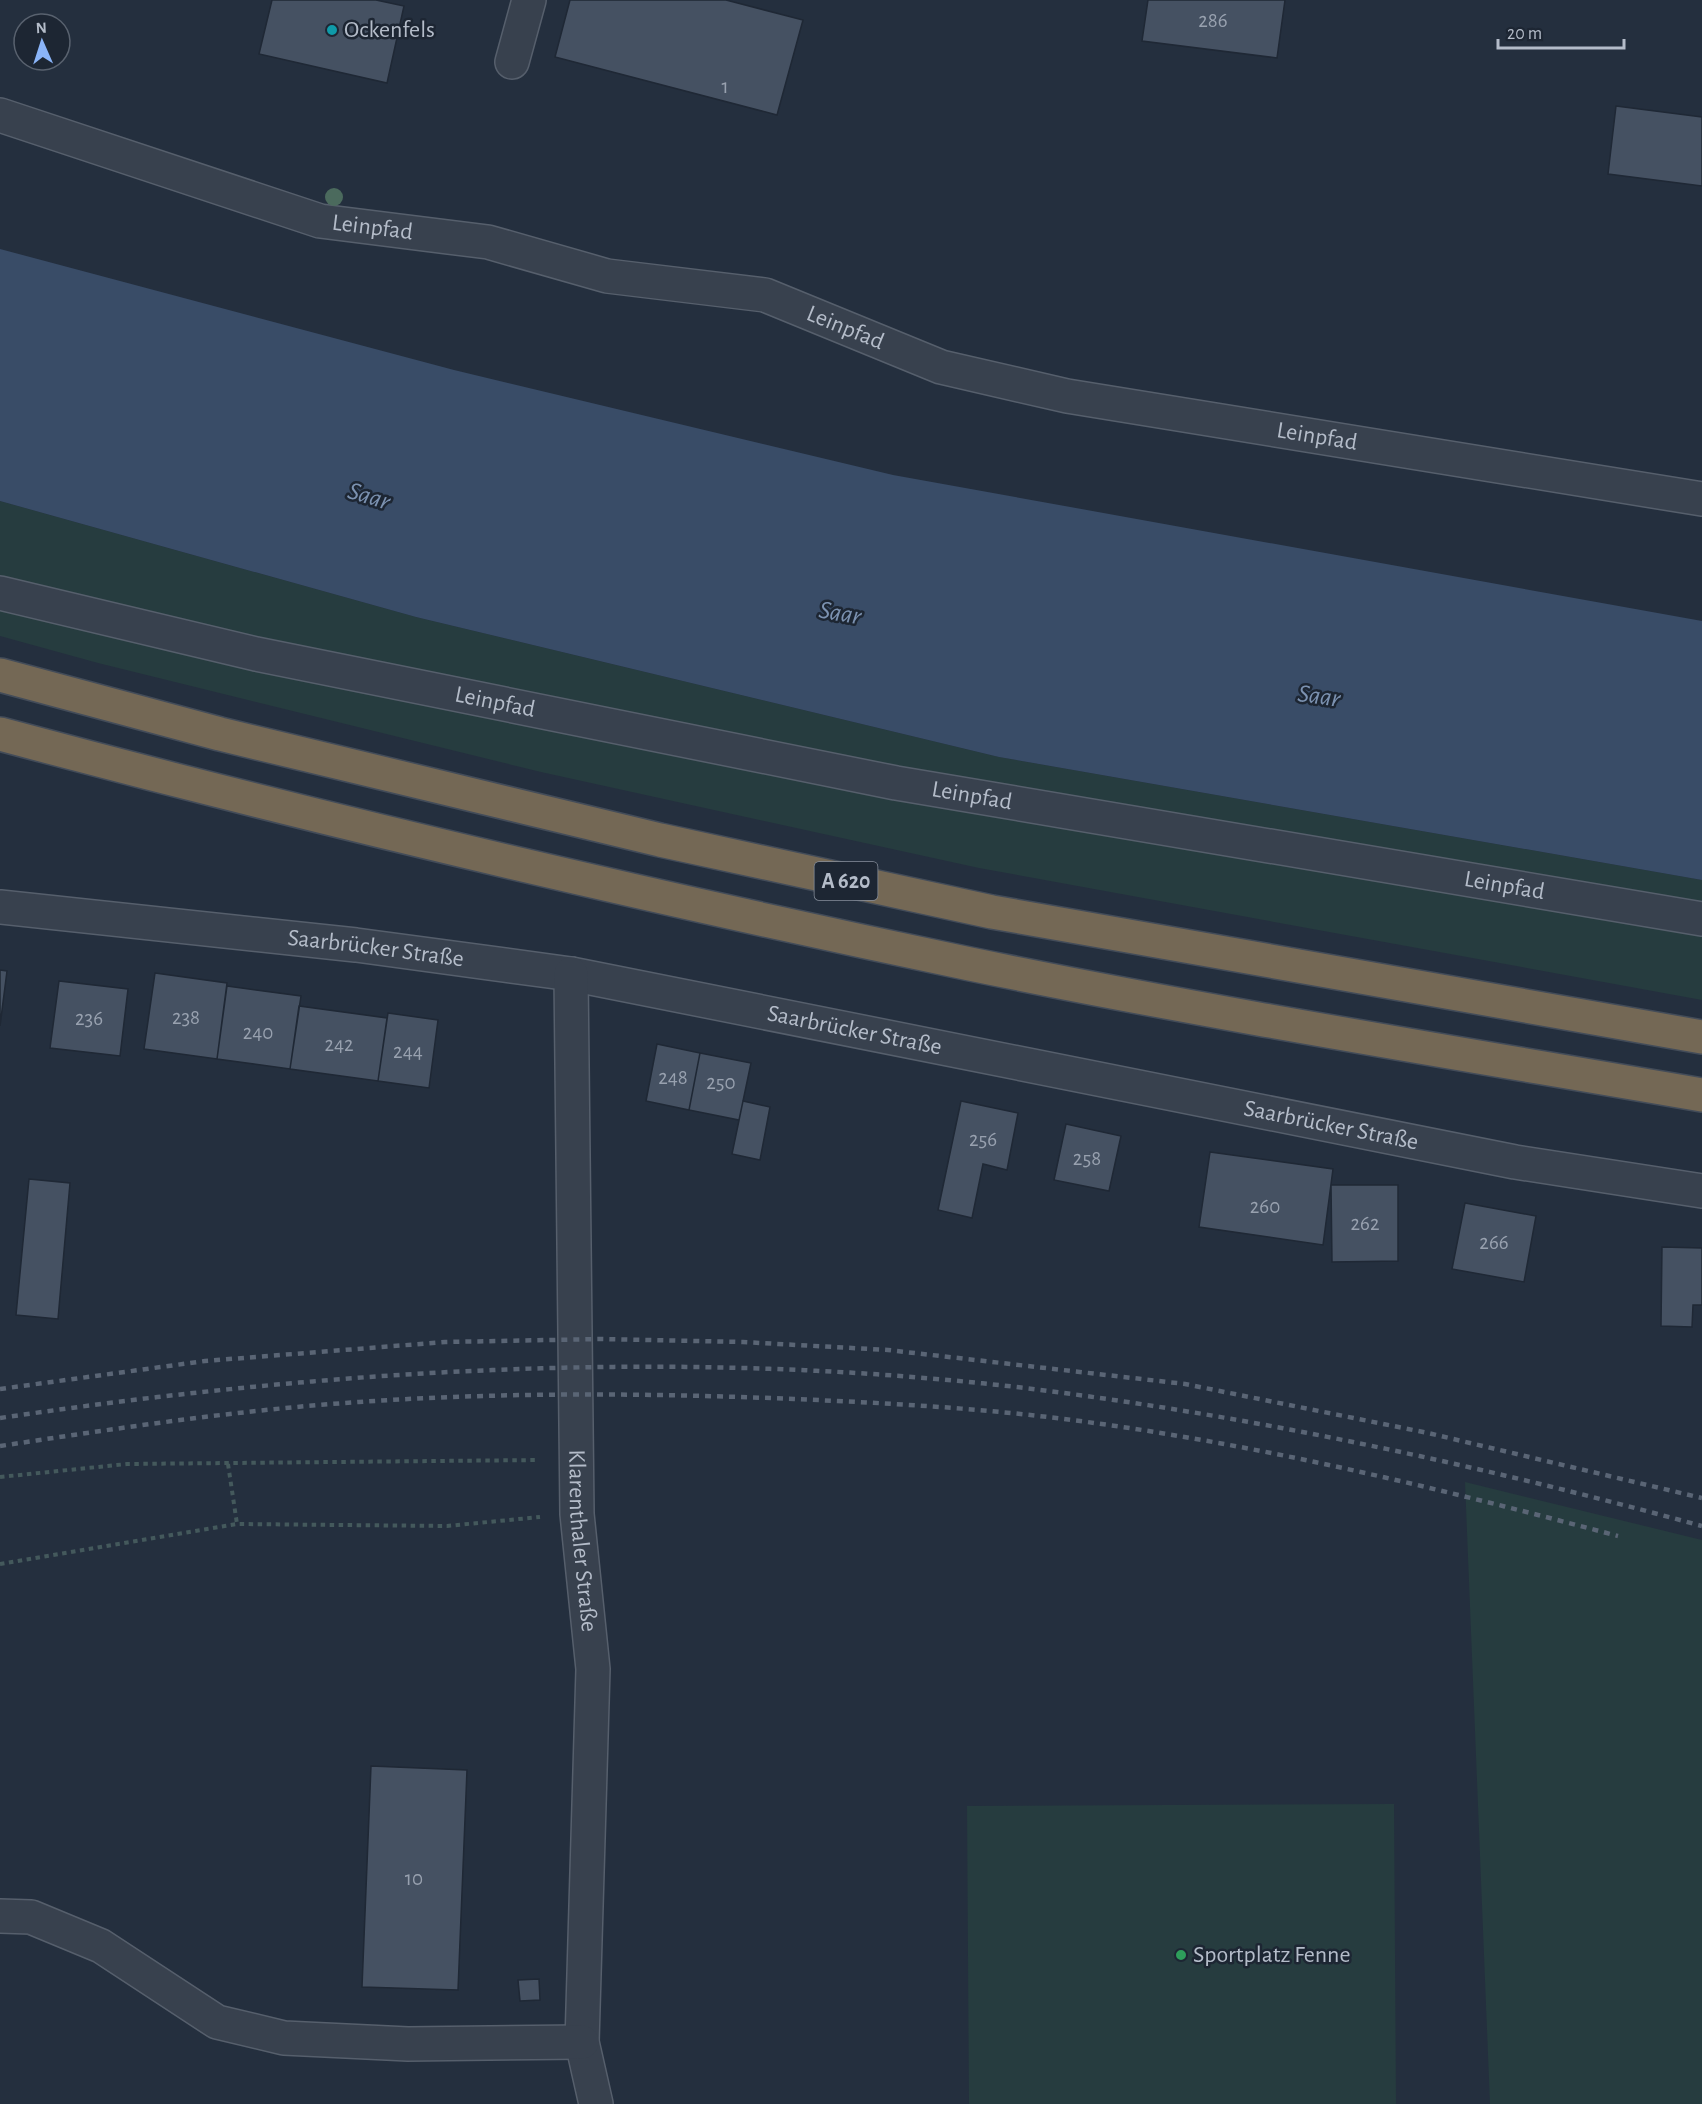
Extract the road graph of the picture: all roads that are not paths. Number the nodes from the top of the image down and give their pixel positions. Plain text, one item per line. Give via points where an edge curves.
1 (529, 0) edge
2 (512, 62) dead end
3 (0, 115) edge
4 (1702, 499) edge
5 (0, 593) edge
6 (0, 675) edge
7 (0, 734) edge
8 (0, 907) edge
9 (1702, 919) edge
10 (571, 974) junction
11 (1702, 1037) edge
12 (1702, 1095) edge
13 (1702, 1191) edge
14 (0, 1916) edge
15 (582, 2042) junction
16 (596, 2104) edge

1 - 2 street
3 - 4 street, Leinpfad via 320,221 488,242 608,276 765,295 941,366 1066,396
5 - 9 street, Leinpfad via 256,654 896,783
6 - 11 highway, A 620 via 220,734 660,840 992,912
7 - 12 highway, A 620 via 209,790 645,894 951,960
8 - 10 street, Saarbrücker Straße via 356,945
10 - 13 street, Saarbrücker Straße via 1503,1160
10 - 15 street, Klarenthaler Straße via 577,1514 593,1669
14 - 15 street via 31,1917 101,1946 217,2022 284,2038 408,2044
15 - 16 street, Klarenthaler Straße

